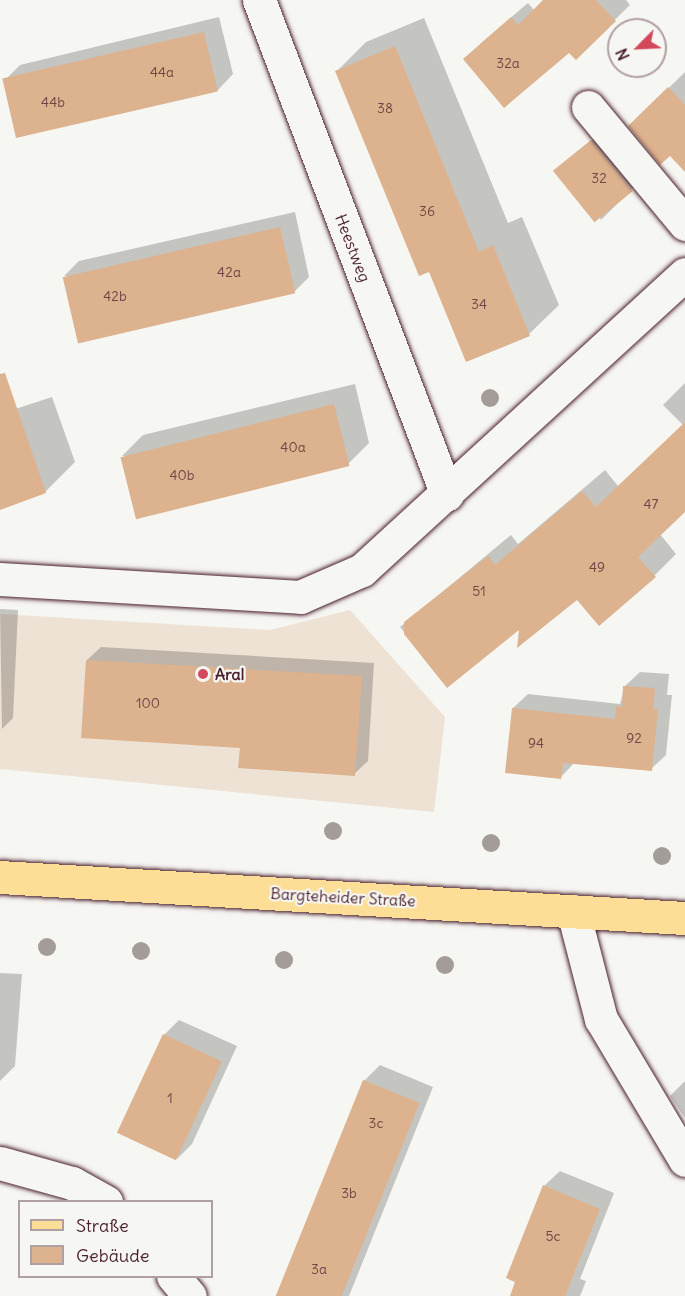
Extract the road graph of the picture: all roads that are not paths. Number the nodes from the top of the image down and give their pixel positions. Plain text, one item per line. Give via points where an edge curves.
1 (260, 0) edge
2 (588, 108) dead end
3 (685, 224) edge
4 (685, 274) edge
5 (447, 495) junction
6 (0, 579) edge
7 (0, 877) edge
8 (573, 911) junction
9 (685, 918) edge
10 (685, 1160) edge
11 (0, 1163) edge
12 (103, 1200) edge

1 - 5 street, Heestweg
2 - 3 street
4 - 5 street
5 - 6 street via 362,570 300,597
7 - 8 main road, Bargteheider Straße
8 - 9 main road, Bargteheider Straße
8 - 10 street via 601,1019
11 - 12 street via 72,1182

